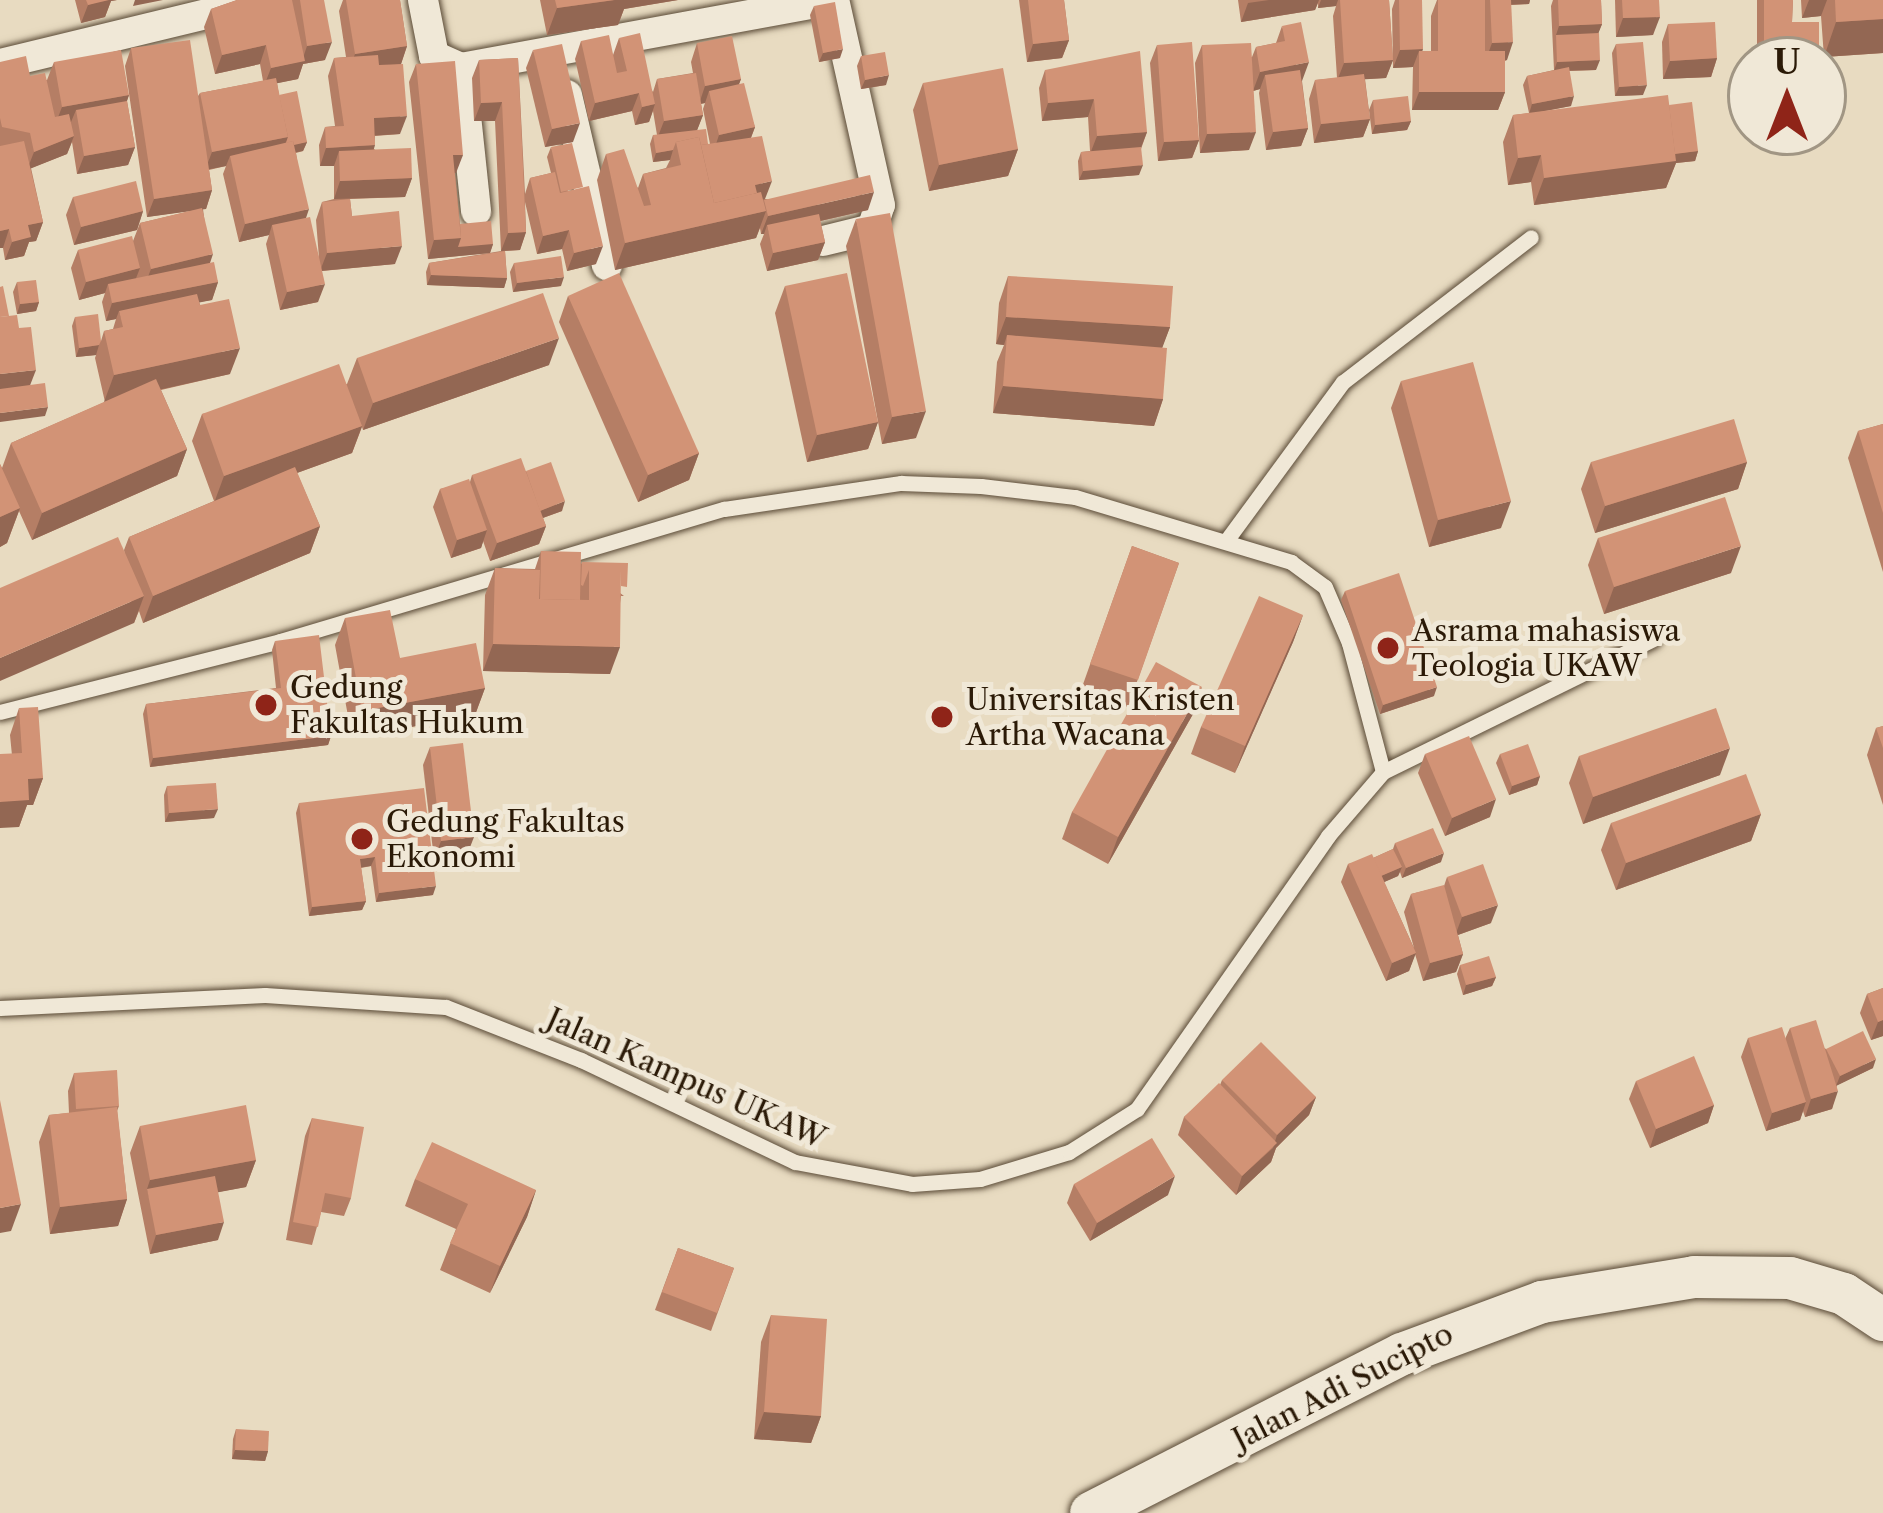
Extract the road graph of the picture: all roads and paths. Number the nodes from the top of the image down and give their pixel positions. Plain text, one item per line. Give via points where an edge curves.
1 (266, 0) edge
2 (423, 0) edge
3 (832, 0) edge
4 (556, 48) junction
5 (0, 64) edge
6 (461, 68) junction
7 (476, 211) dead end
8 (1532, 237) dead end
9 (824, 241) edge
10 (607, 265) edge
11 (1226, 542) junction
12 (1653, 639) dead end
13 (0, 712) edge
14 (1383, 772) junction
15 (0, 1008) edge
16 (1883, 1320) edge
17 (1090, 1513) edge

1 - 5 street
2 - 6 street via 434,56
3 - 4 street
3 - 9 street via 880,205 872,229
4 - 6 street
4 - 10 street
6 - 7 street
8 - 11 lane via 1343,382
11 - 13 lane via 1076,497 902,483 724,509 280,641
11 - 14 lane via 1291,562 1325,586
12 - 14 lane, Jalan Kampus UKAW
14 - 15 lane, Jalan Kampus UKAW via 1328,836 1137,1109 1069,1152 980,1179 912,1184 795,1162 581,1060 446,1007 265,995
16 - 17 main road, Jalan Adi Sucipto via 1844,1294 1790,1278 1694,1277 1542,1302 1402,1354

